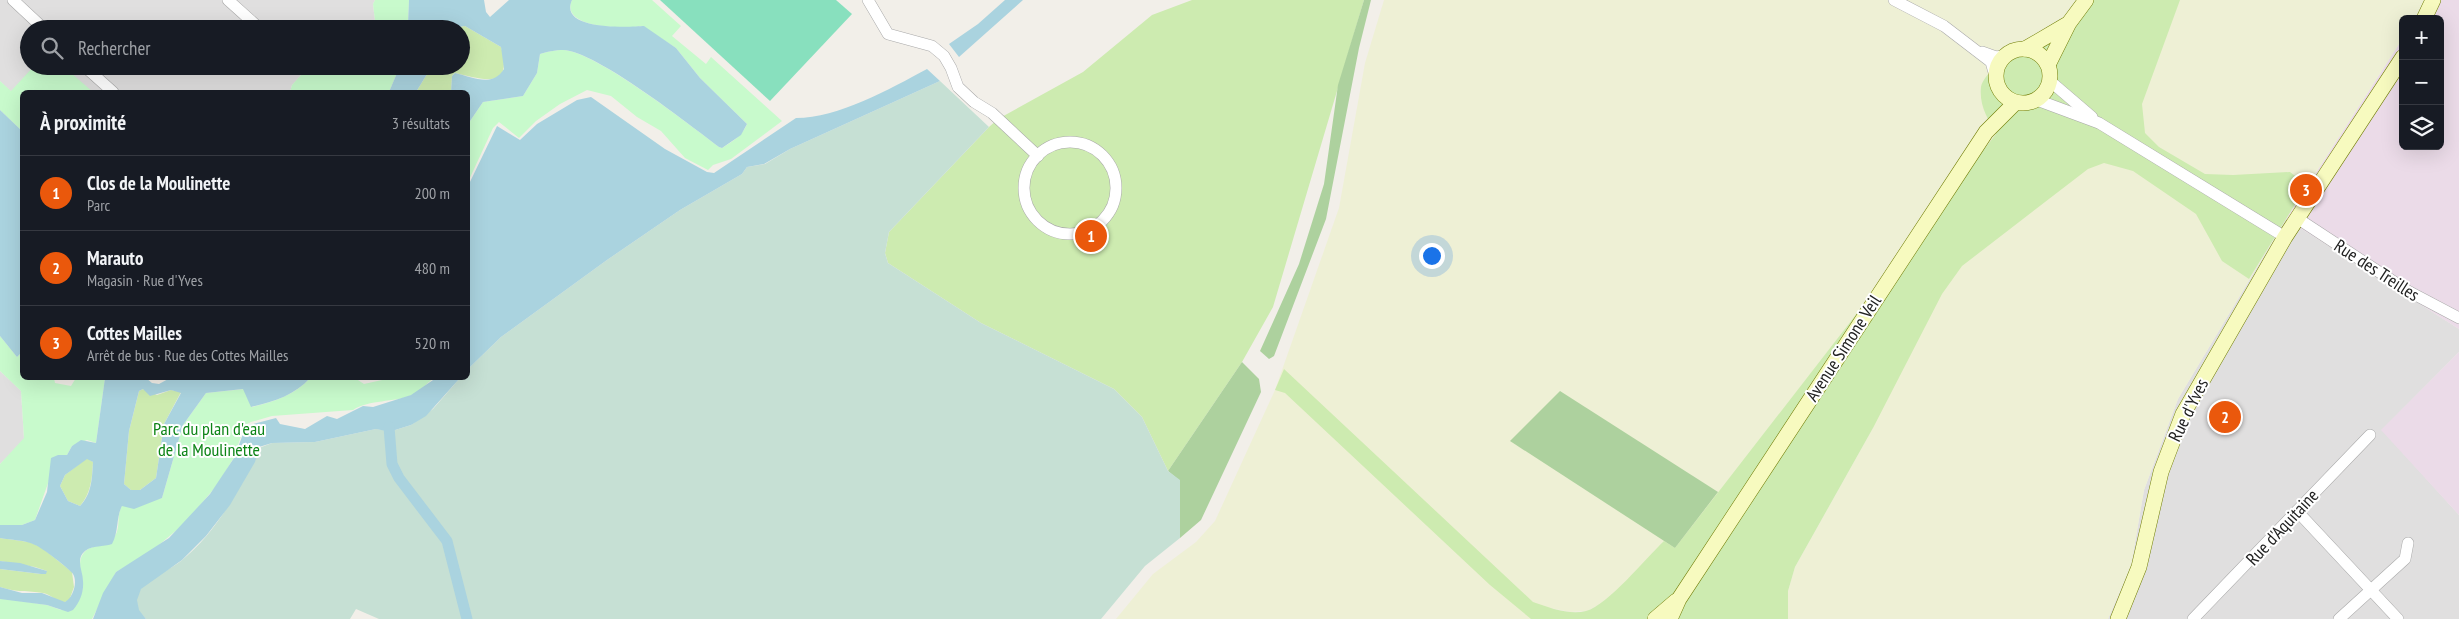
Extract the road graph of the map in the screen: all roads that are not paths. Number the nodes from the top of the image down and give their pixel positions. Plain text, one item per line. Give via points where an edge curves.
1 (13, 0) edge
2 (228, 0) edge
3 (868, 0) edge
4 (1894, 0) edge
5 (2086, 0) edge
6 (2433, 0) edge
7 (2426, 15) edge
8 (34, 20) edge
9 (250, 20) edge
10 (2069, 22) junction
11 (1974, 48) junction
12 (2025, 49) junction
13 (2005, 55) junction
14 (2401, 60) edge
15 (2048, 65) junction
16 (94, 75) edge
17 (2050, 81) junction
18 (1997, 82) junction
19 (111, 90) edge
20 (2037, 100) junction
21 (2015, 102) junction
22 (2099, 123) junction
23 (1986, 132) junction
24 (1038, 156) junction
25 (2297, 218) junction
26 (2285, 237) junction
27 (2459, 318) edge
28 (2370, 435) dead end
29 (2297, 512) junction
30 (2408, 542) dead end
31 (2371, 590) junction
32 (1679, 599) junction
33 (1655, 619) edge
34 (1670, 619) edge
35 (2118, 619) edge
36 (2193, 619) edge
37 (2340, 619) edge
38 (2398, 619) edge

1 - 8 street
2 - 9 street
3 - 24 street via 888,34 932,46 944,56 958,86
4 - 11 street via 1944,26
5 - 10 main road
6 - 7 main road
10 - 12 main road
10 - 15 main road
11 - 13 street via 1996,57
11 - 18 street via 1990,62
12 - 13 main road
12 - 15 main road via 2037,52
13 - 18 main road via 1999,63
14 - 25 main road, Rue d'Yves
15 - 17 main road
16 - 19 street
17 - 20 main road
17 - 22 street
18 - 21 main road via 2008,100
18 - 23 main road via 1996,105
20 - 21 main road via 2023,104
20 - 22 street
21 - 23 main road, Avenue Simone Veil
22 - 26 street
23 - 32 main road, Avenue Simone Veil
24 - 24 street via 1027,172 1024,187 1030,209 1044,226 1057,233 1072,234 1087,231 1105,219 1116,193 1115,179 1101,154 1074,142 1046,149
25 - 26 main road, Rue d'Yves
25 - 27 street, Rue des Treilles via 2408,291
26 - 35 main road, Rue d'Yves via 2183,414 2161,472 2139,567
28 - 29 street, Rue d'Aquitaine
29 - 31 street
29 - 36 street, Rue d'Aquitaine
30 - 31 street via 2405,560
31 - 37 street
31 - 38 street
32 - 33 main road
32 - 34 main road

